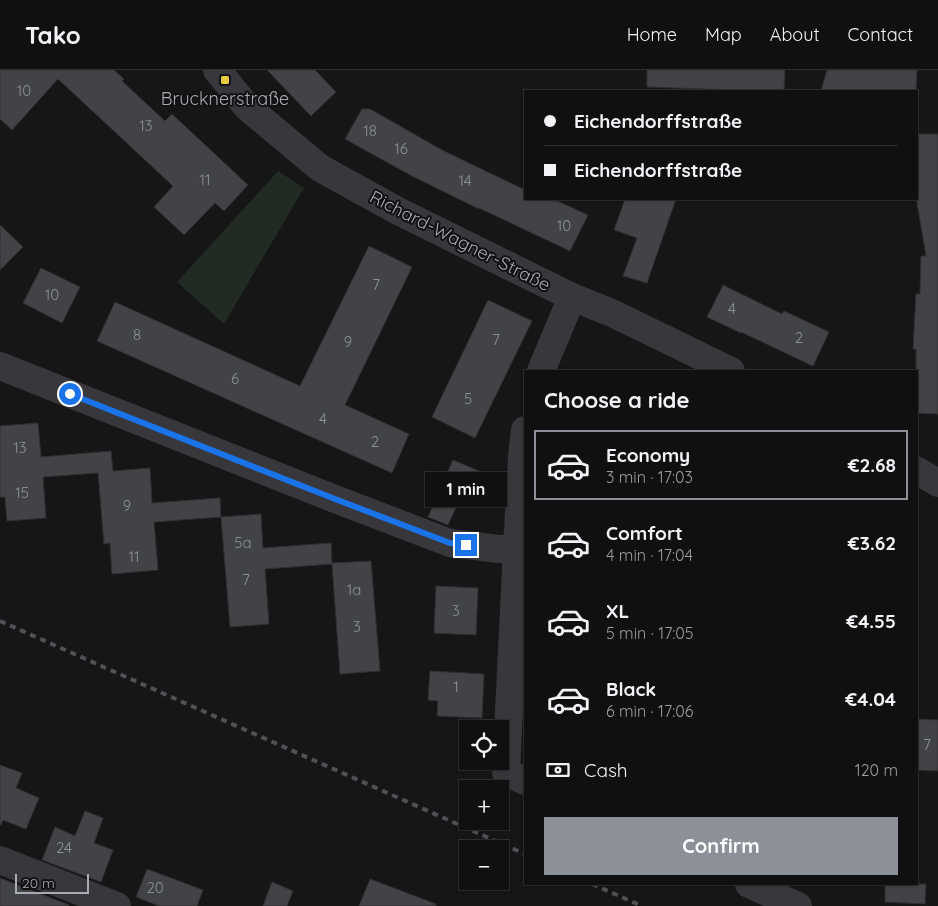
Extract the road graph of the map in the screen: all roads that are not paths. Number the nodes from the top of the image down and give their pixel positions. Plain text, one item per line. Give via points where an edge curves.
1 (217, 70) edge
2 (572, 297) junction
3 (0, 366) edge
4 (541, 370) edge
5 (729, 370) edge
6 (524, 439) edge
7 (918, 471) edge
8 (938, 483) edge
9 (517, 549) junction
10 (515, 777) edge
11 (0, 860) edge
12 (752, 885) edge
13 (117, 906) edge
14 (798, 906) edge

1 - 2 street, Richard-Wagner-Straße via 247,107 320,168
2 - 4 street
2 - 5 street, Richard-Wagner-Straße
3 - 9 street via 450,543
6 - 9 street
7 - 8 street
9 - 10 street
11 - 13 street
12 - 14 street

